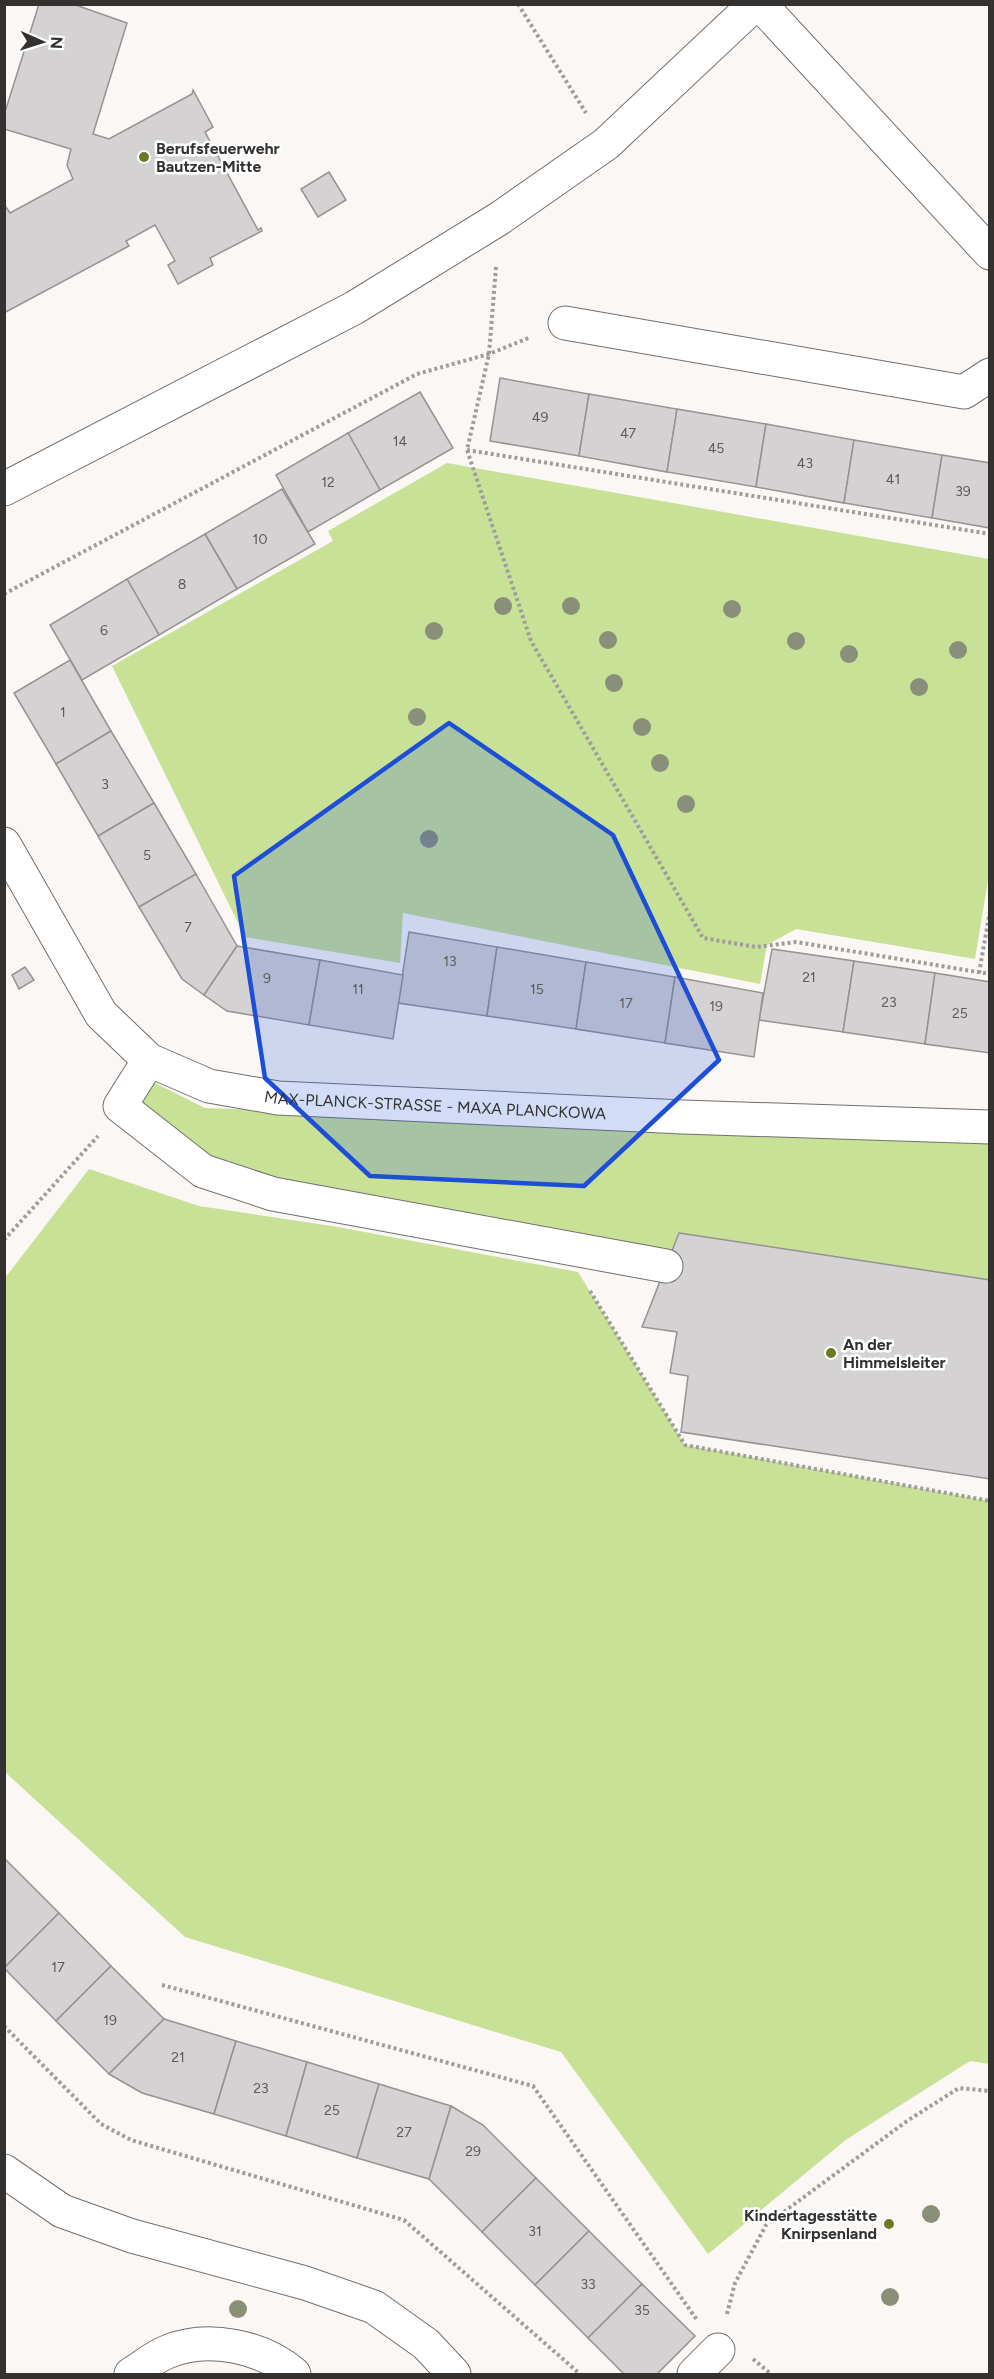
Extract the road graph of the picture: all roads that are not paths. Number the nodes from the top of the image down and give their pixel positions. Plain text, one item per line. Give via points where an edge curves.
1 (757, 4) edge
2 (990, 253) edge
3 (565, 323) road end
4 (990, 375) edge
5 (4, 489) edge
6 (4, 844) edge
7 (149, 1060) junction
8 (990, 1127) edge
9 (666, 1266) dead end
10 (4, 2171) edge
11 (718, 2350) road end
12 (131, 2374) edge
13 (294, 2374) edge
14 (454, 2374) edge
15 (694, 2374) edge

1 - 2 street
1 - 5 street via 606,144 500,218 354,308
3 - 4 street via 964,392
6 - 7 street, MAX-PLANCK-STRASSE - MAXA PLANCKOWA via 101,1014
7 - 8 street, MAX-PLANCK-STRASSE - MAXA PLANCKOWA via 209,1086 278,1098
7 - 9 street via 120,1106 203,1171 273,1194
10 - 14 street via 62,2211 132,2236 305,2283 374,2307 426,2344
11 - 15 street
12 - 13 street via 166,2352 199,2343 230,2345 269,2358

